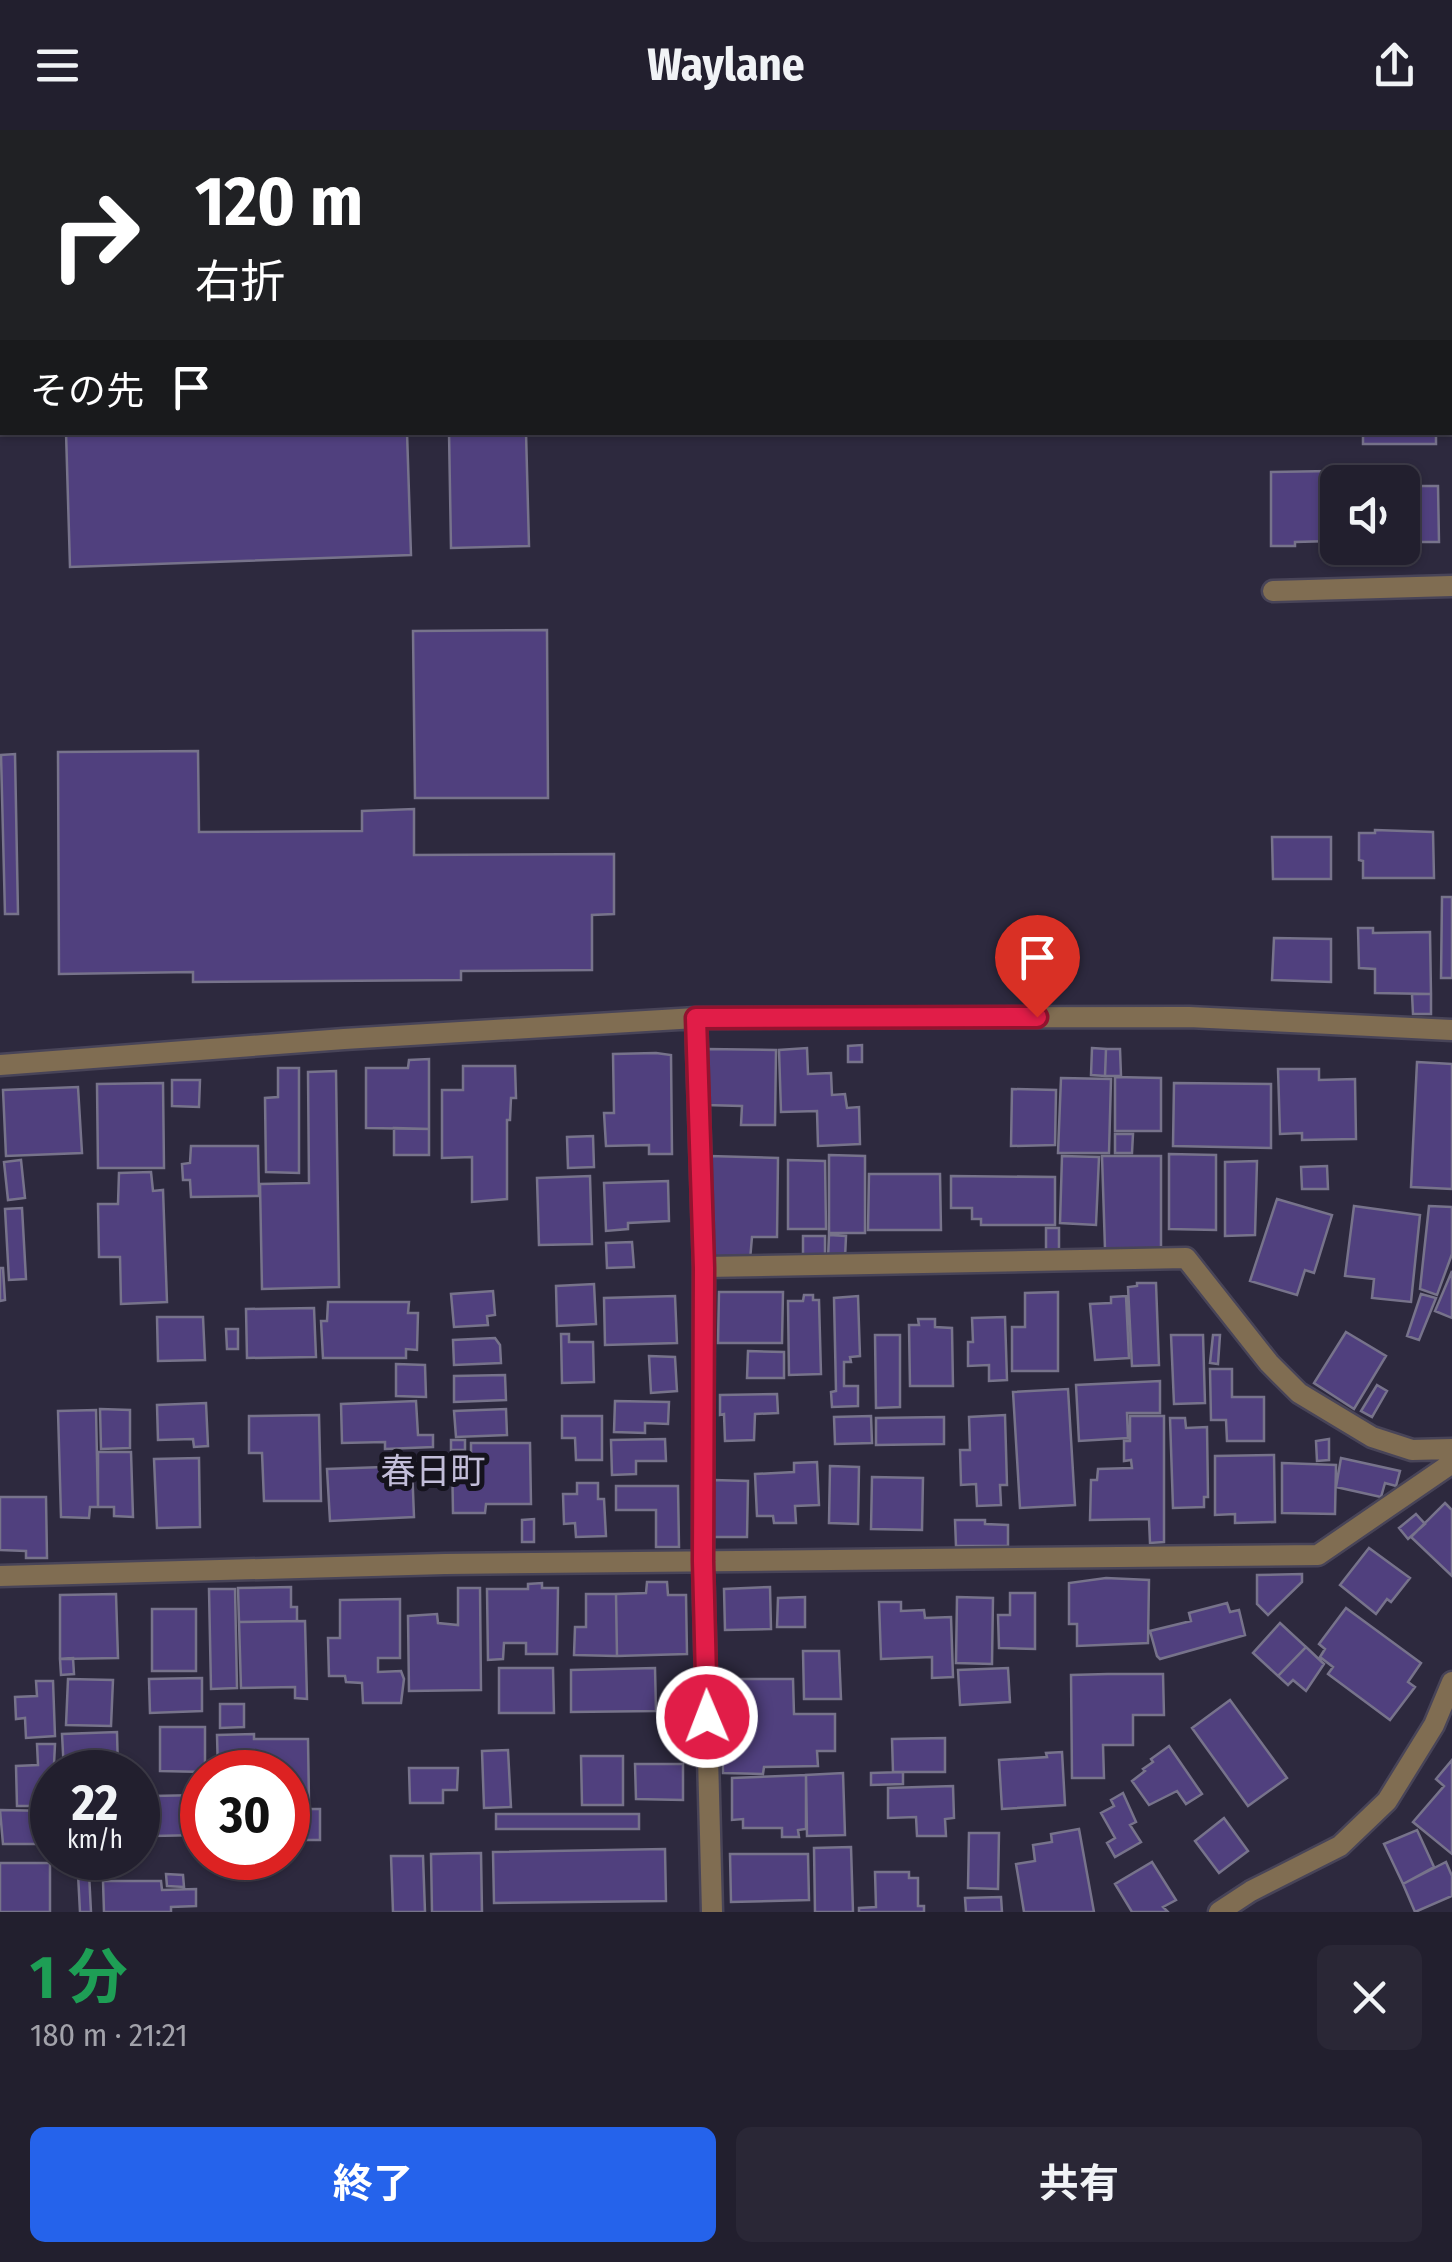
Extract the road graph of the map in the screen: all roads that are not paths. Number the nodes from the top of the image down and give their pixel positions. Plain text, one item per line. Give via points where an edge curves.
1 (1452, 586) edge
2 (1273, 591) dead end
3 (696, 1018) junction
4 (1452, 1030) edge
5 (0, 1065) edge
6 (704, 1268) junction
7 (1452, 1449) edge
8 (1452, 1463) edge
9 (703, 1561) junction
10 (0, 1576) edge
11 (1452, 1682) edge
12 (712, 1912) edge
13 (1219, 1912) edge

1 - 2 street
3 - 4 street via 1189,1017
3 - 5 street
3 - 6 street
6 - 7 street via 1186,1258 1299,1392 1372,1437 1412,1450
6 - 9 street
8 - 9 street via 1318,1555
9 - 10 street
9 - 12 street
11 - 13 street via 1387,1801 1340,1846

